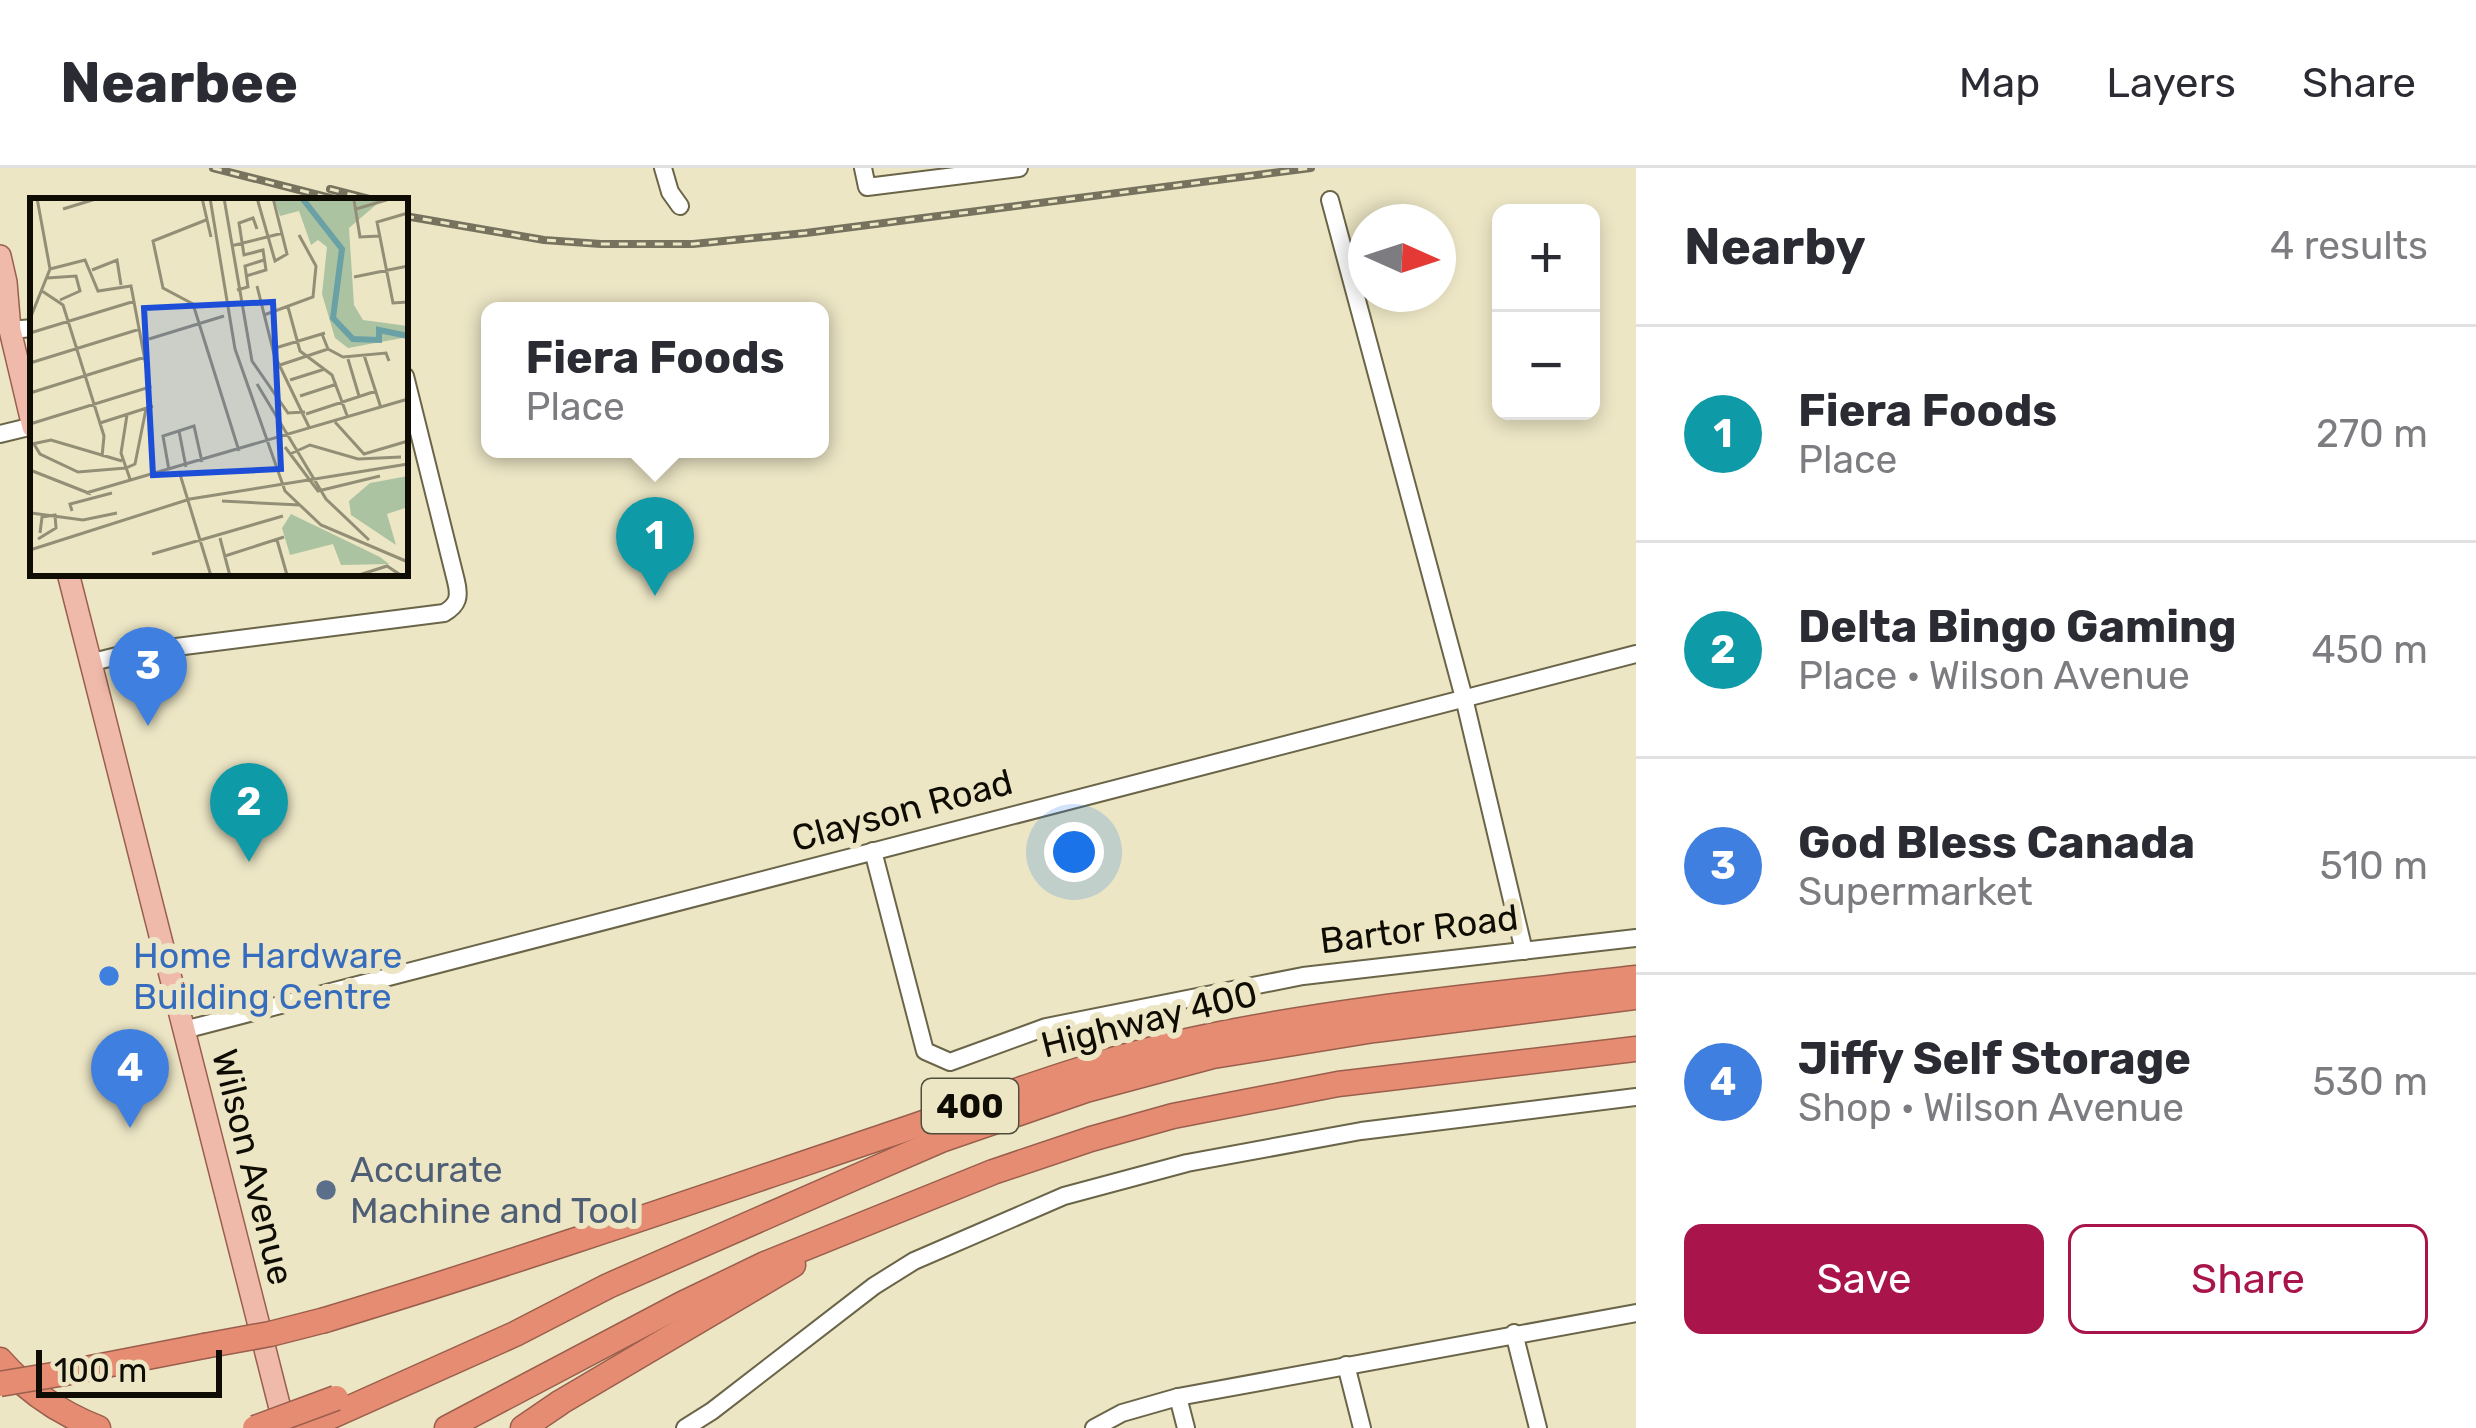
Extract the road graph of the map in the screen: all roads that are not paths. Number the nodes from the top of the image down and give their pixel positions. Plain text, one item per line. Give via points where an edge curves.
1 (663, 168) edge
2 (1018, 168) edge
3 (865, 177) edge
4 (1330, 200) dead end
5 (680, 206) dead end
6 (0, 256) edge
7 (5, 321) edge
8 (408, 403) edge
9 (30, 415) edge
10 (30, 427) edge
11 (0, 434) edge
12 (413, 449) edge
13 (69, 576) edge
14 (1636, 654) edge
15 (89, 663) junction
16 (1464, 698) junction
17 (873, 851) junction
18 (1636, 938) edge
19 (1524, 951) junction
20 (1636, 978) edge
21 (1636, 998) edge
22 (184, 1030) junction
23 (1636, 1049) edge
24 (1636, 1097) edge
25 (848, 1231) junction
26 (1636, 1312) edge
27 (1514, 1333) junction
28 (0, 1360) edge
29 (1346, 1365) junction
30 (0, 1384) edge
31 (1178, 1396) junction
32 (339, 1404) junction
33 (98, 1428) edge
34 (255, 1428) edge
35 (285, 1428) edge
36 (305, 1428) edge
37 (447, 1428) edge
38 (523, 1428) edge
39 (685, 1428) edge
40 (1094, 1428) edge
41 (1186, 1428) edge
42 (1362, 1428) edge
43 (1538, 1428) edge

1 - 5 street
2 - 3 street
4 - 16 street
6 - 7 main road
7 - 9 main road
8 - 12 street
10 - 11 street
12 - 15 street via 459,593 452,608
13 - 15 main road, Wilson Avenue
14 - 16 street, Clayson Road
15 - 22 main road, Wilson Avenue
16 - 17 street, Clayson Road
16 - 19 street
17 - 19 street, Bartor Road via 925,1051 950,1062 1034,1030 1168,1002 1304,976
17 - 22 street, Clayson Road
18 - 19 street, Bartor Road
20 - 30 highway, Highway 400 / 400, bridge via 1193,1039 1050,1078 325,1320
21 - 32 highway via 1213,1055 1086,1090 941,1140 512,1320
22 - 35 main road, Wilson Avenue
23 - 25 highway, 400 via 1338,1084 1173,1116 993,1172
24 - 39 street via 1361,1131 1064,1196 902,1268
25 - 37 highway, 400 via 703,1294
25 - 38 highway
26 - 27 street
27 - 29 street
27 - 43 street
28 - 33 highway via 33,1393
29 - 31 street
29 - 42 street
31 - 40 street
31 - 41 street
32 - 34 highway, bridge
32 - 36 highway

